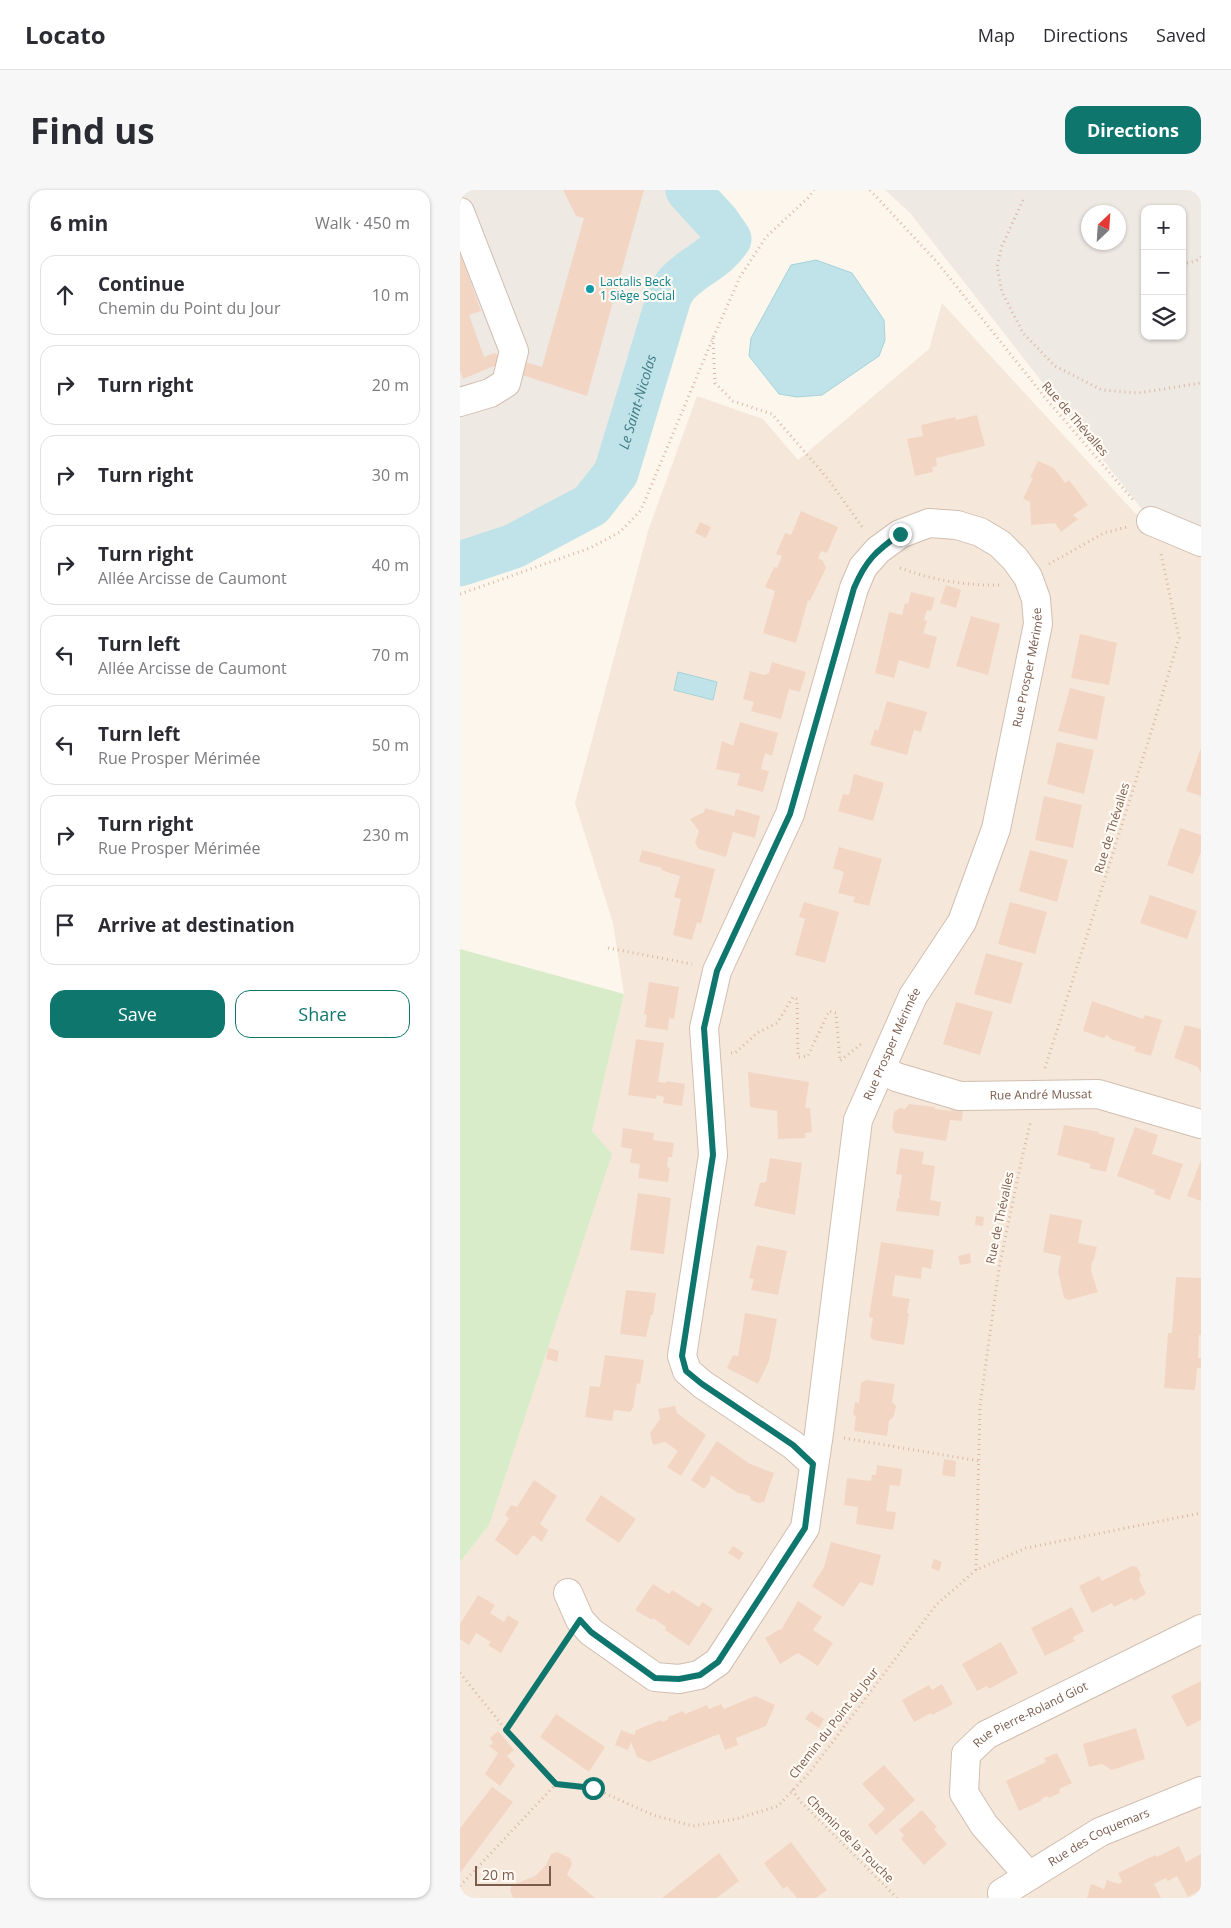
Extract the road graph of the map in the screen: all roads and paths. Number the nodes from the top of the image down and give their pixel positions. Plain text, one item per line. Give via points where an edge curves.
1 (814, 190) edge
2 (870, 190) edge
3 (1023, 200) dead end
4 (460, 212) edge
5 (1201, 257) edge
6 (1186, 263) edge
7 (1201, 384) edge
8 (460, 402) edge
9 (1151, 520) junction
10 (1201, 542) edge
11 (460, 594) edge
12 (608, 948) dead end
13 (699, 966) dead end
14 (728, 1053) dead end
15 (875, 1058) junction
16 (1038, 1096) junction
17 (1201, 1124) edge
18 (819, 1433) junction
19 (979, 1461) junction
20 (813, 1464) junction
21 (1201, 1513) edge
22 (976, 1570) junction
23 (568, 1593) dead end
24 (580, 1620) junction
25 (1201, 1629) edge
26 (460, 1673) edge
27 (506, 1730) junction
28 (556, 1784) junction
29 (792, 1790) junction
30 (1201, 1791) edge
31 (1029, 1876) junction
32 (460, 1886) edge
33 (1002, 1893) dead end
34 (897, 1898) edge

1 - 11 path via 766,237 740,278 641,510 620,532 590,548
2 - 9 path, Rue de Thévalles via 937,262 1047,400
3 - 7 path via 1002,246 997,267 1002,292 1023,333 1054,366 1102,390 1138,393
4 - 8 street via 514,351 506,383 490,393
5 - 6 path
9 - 10 street
9 - 16 path, Rue de Thévalles via 1179,638
12 - 13 path
14 - 15 path via 735,1053 757,1033 777,1023 793,997 797,999 798,1056 808,1056 829,1011 836,1013 840,1061 861,1044
15 - 16 street, Rue André Mussat via 896,1077 960,1096
15 - 18 street, Rue Prosper Mérimée via 858,1120
15 - 20 street, Rue Prosper Mérimée via 962,922 992,838 1038,624 1036,599 1028,576 1016,559 980,532 957,525 929,524 900,534 878,550 863,567 854,588 790,814 717,971 704,1028 713,1155 682,1356 686,1371 793,1445
16 - 17 street, Rue André Mussat via 1098,1094
16 - 19 path, Rue de Thévalles via 999,1268 980,1406
18 - 19 path
18 - 20 street, Rue Prosper Mérimée
19 - 22 path, Rue de Thévalles
20 - 24 street via 805,1528 718,1662 700,1675 679,1679 655,1678 591,1632
21 - 22 path, Chemin du Point du Jour via 1026,1548
22 - 29 path, Chemin du Point du Jour via 936,1605 809,1773
23 - 24 street
24 - 27 path
25 - 31 street, Rue Pierre-Roland Giot via 986,1735 966,1754 964,1793 984,1825
26 - 27 path
27 - 28 path
28 - 29 path, Chemin du Point du Jour via 593,1788 653,1815 693,1826 736,1819 778,1806
28 - 32 path
29 - 34 path, Chemin de la Touche
30 - 31 street, Rue des Coquemars via 1100,1832
31 - 33 street, Rue des Coquemars

